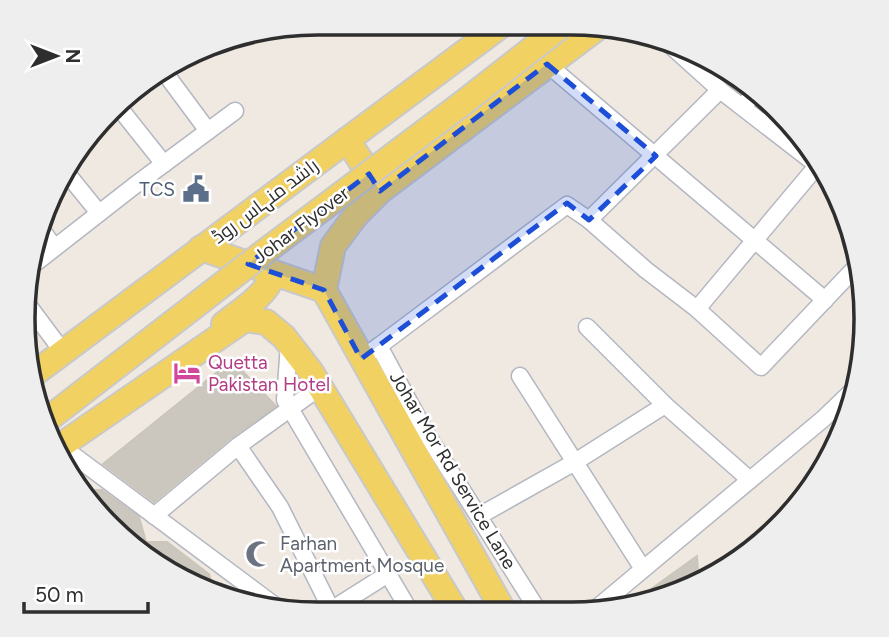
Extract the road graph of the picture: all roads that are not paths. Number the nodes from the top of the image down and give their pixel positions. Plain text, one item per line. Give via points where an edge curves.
1 (488, 35) edge
2 (550, 35) edge
3 (586, 36) edge
4 (687, 60) edge
5 (547, 64) junction
6 (169, 78) edge
7 (720, 90) junction
8 (749, 99) edge
9 (743, 106) junction
10 (235, 111) dead end
11 (123, 113) edge
12 (208, 131) junction
13 (348, 140) junction
14 (798, 150) edge
15 (656, 156) junction
16 (164, 164) junction
17 (812, 171) edge
18 (72, 179) edge
19 (380, 191) junction
20 (99, 213) junction
21 (589, 220) junction
22 (47, 237) edge
23 (754, 241) junction
24 (54, 247) junction
25 (201, 248) junction
26 (42, 257) edge
27 (274, 273) junction
28 (851, 273) edge
29 (324, 290) junction
30 (825, 300) junction
31 (697, 309) junction
32 (35, 315) edge
33 (587, 327) dead end
34 (289, 344) junction
35 (63, 352) junction
36 (370, 352) junction
37 (39, 369) edge
38 (520, 376) dead end
39 (154, 380) junction
40 (320, 387) junction
41 (841, 401) edge
42 (665, 405) junction
43 (290, 409) junction
44 (53, 416) edge
45 (64, 444) edge
46 (238, 446) junction
47 (71, 457) edge
48 (575, 462) junction
49 (750, 480) junction
50 (475, 509) junction
51 (449, 514) junction
52 (154, 516) junction
53 (643, 569) junction
54 (388, 574) junction
55 (263, 597) edge
56 (606, 600) edge
57 (327, 602) edge
58 (347, 602) edge
59 (405, 602) edge
60 (450, 602) edge
61 (499, 602) edge
62 (533, 602) edge

1 - 13 main road, راشد منہاس روڈ
2 - 44 main road, Johar Flyover, bridge
3 - 5 main road
4 - 7 street
5 - 15 street
5 - 19 main road
6 - 12 street
7 - 9 street
7 - 15 street
8 - 9 street
9 - 14 street
10 - 12 street
11 - 16 street
12 - 16 street
13 - 19 main road
13 - 25 main road, راشد منہاس روڈ
15 - 21 street
15 - 23 street
16 - 20 street
17 - 23 street
18 - 20 street
19 - 29 main road via 333,246
20 - 24 street
21 - 31 street
21 - 36 street via 571,206 562,206
22 - 24 street
23 - 30 street
23 - 31 street
24 - 26 street
25 - 27 main road
25 - 35 main road, راشد منہاس روڈ
27 - 29 main road
27 - 39 main road via 270,286
28 - 30 street
29 - 36 main road
30 - 31 street via 761,367
32 - 35 street
33 - 42 street
34 - 39 main road via 266,323 244,319
34 - 40 main road
34 - 43 street via 285,400
35 - 37 main road, راشد منہاس روڈ
36 - 50 street, Johar Mor Rd Service Lane
36 - 51 main road
38 - 48 street
39 - 45 main road
40 - 43 street
40 - 60 main road
41 - 49 street
42 - 48 street
42 - 49 street
43 - 46 street
43 - 54 street
46 - 52 street
46 - 57 street via 280,507
47 - 52 street
48 - 50 street
48 - 53 street
49 - 53 street
50 - 51 street
50 - 62 street, Johar Mor Rd Service Lane
51 - 61 main road
52 - 55 street
53 - 56 street
54 - 58 street
54 - 59 street

